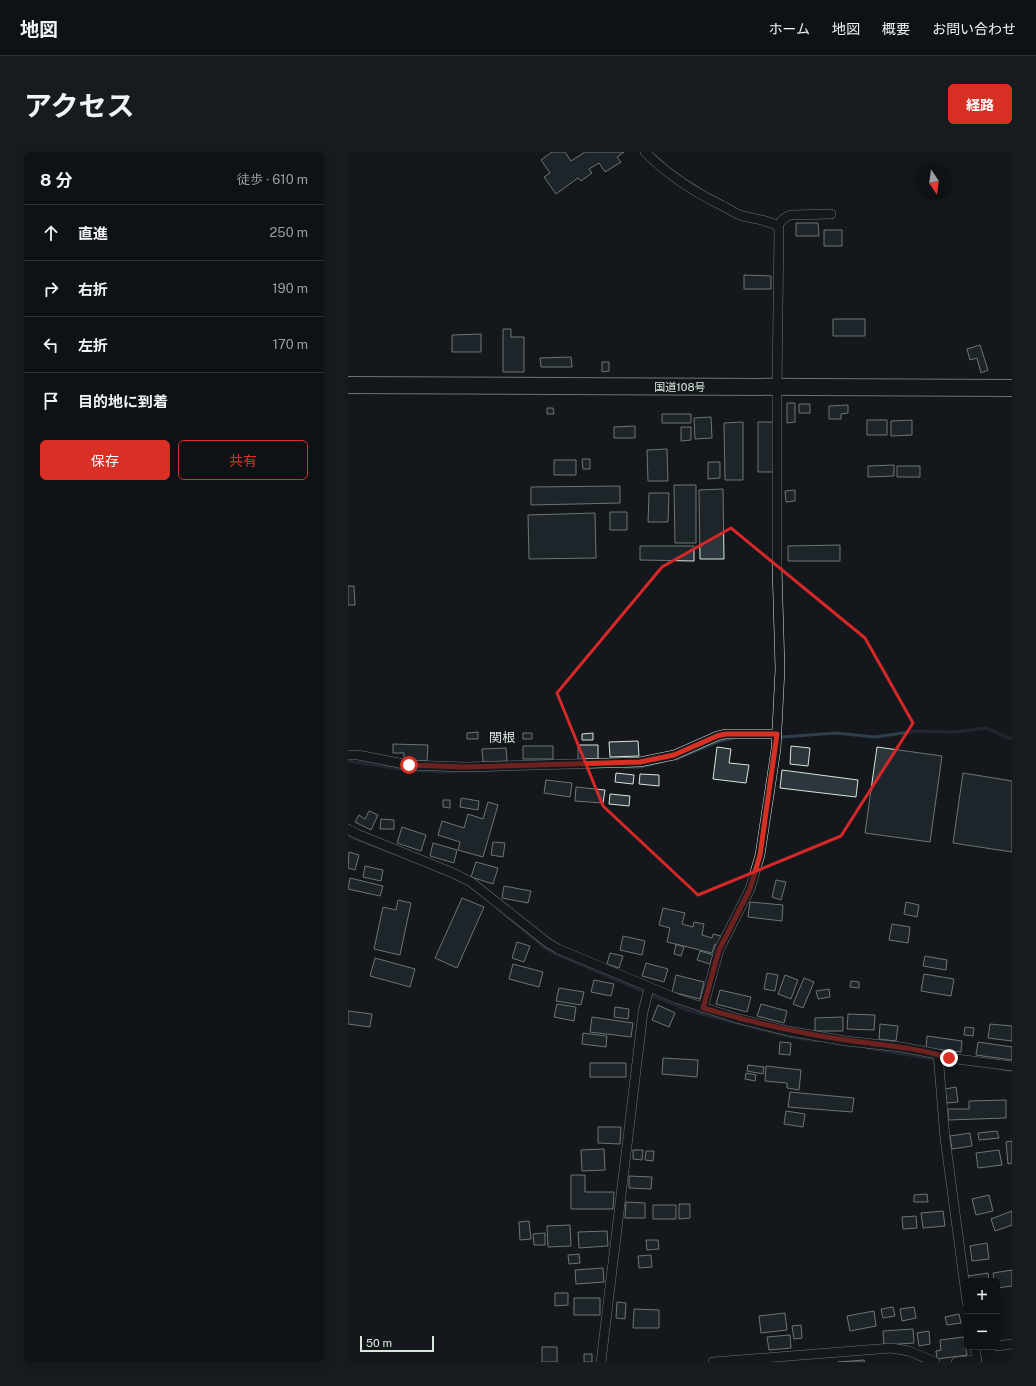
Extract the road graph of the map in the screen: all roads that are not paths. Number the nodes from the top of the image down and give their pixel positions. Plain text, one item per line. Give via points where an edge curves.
1 (645, 152) edge
2 (831, 214) dead end
3 (778, 226) junction
4 (348, 385) edge
5 (777, 388) junction
6 (1012, 388) edge
7 (777, 734) junction
8 (348, 755) edge
9 (348, 829) edge
10 (649, 988) junction
11 (703, 1008) junction
12 (938, 1054) junction
13 (1012, 1066) edge
14 (964, 1280) edge
15 (1012, 1344) edge
16 (1000, 1346) edge
17 (978, 1350) edge
18 (976, 1361) edge
19 (601, 1362) edge
20 (713, 1362) edge
21 (936, 1362) edge
22 (956, 1362) edge

1 - 3 street via 694,192 740,215
2 - 3 street via 786,216
3 - 5 street via 780,229
4 - 5 highway, 国道108号
5 - 6 highway, 国道108号
5 - 7 street via 780,669
7 - 8 street via 725,734 674,755 640,762 465,767 409,765
7 - 11 street via 757,870 719,950
9 - 10 street via 471,882 558,949
10 - 11 street
10 - 19 street via 643,1012
11 - 12 street via 788,1031
12 - 13 street via 949,1058
12 - 14 street via 945,1138
15 - 16 street
17 - 18 street
18 - 22 street
20 - 21 street via 891,1348 909,1351

